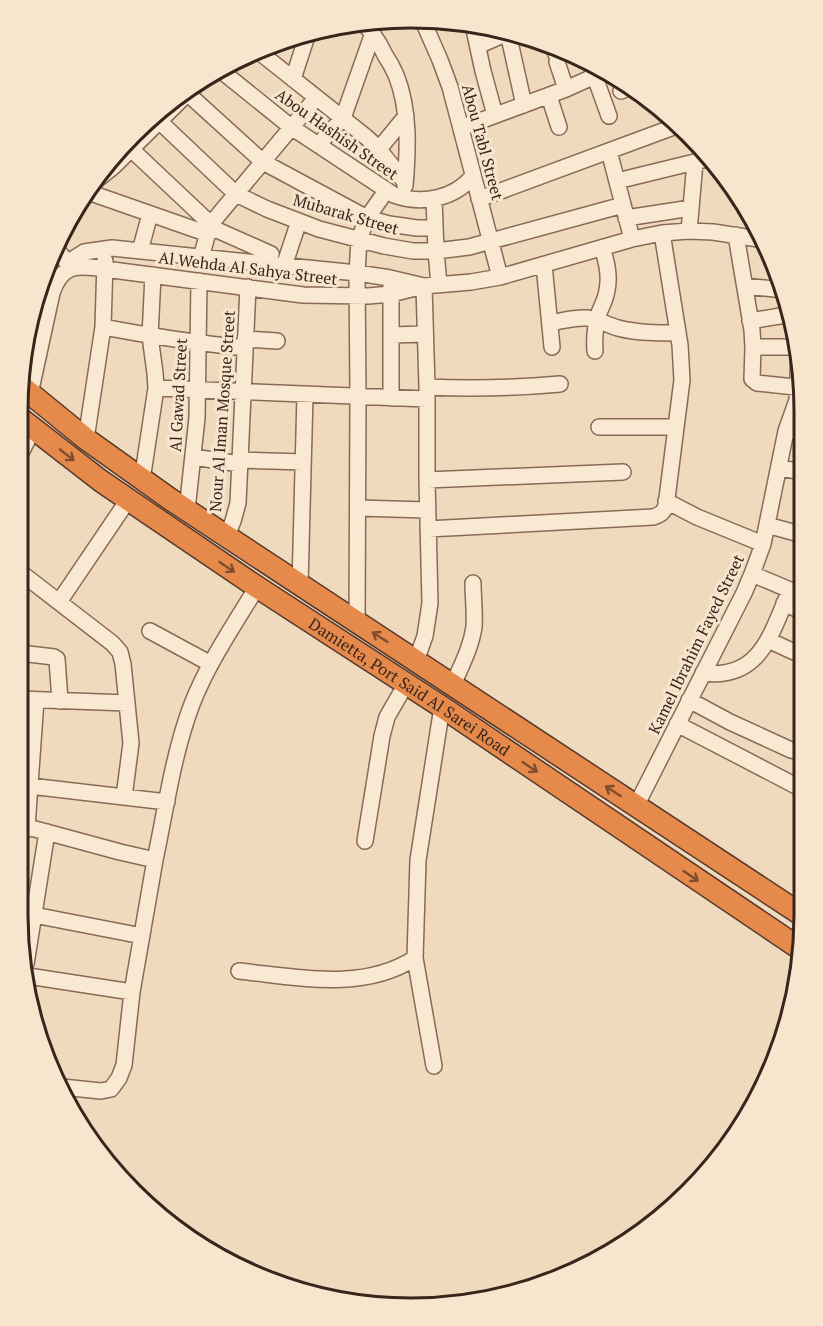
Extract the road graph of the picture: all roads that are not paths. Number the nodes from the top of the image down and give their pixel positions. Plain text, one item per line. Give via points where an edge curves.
1 (426, 29) edge
2 (371, 31) edge
3 (373, 33) junction
4 (476, 34) edge
5 (496, 38) edge
6 (512, 42) edge
7 (305, 44) edge
8 (478, 46) junction
9 (266, 58) edge
10 (557, 58) edge
11 (594, 75) edge
12 (227, 76) edge
13 (293, 79) junction
14 (602, 80) edge
15 (566, 89) junction
16 (198, 94) edge
17 (549, 96) junction
18 (316, 98) junction
19 (524, 105) junction
20 (495, 115) junction
21 (406, 116) junction
22 (609, 116) dead end
23 (343, 118) junction
24 (161, 123) edge
25 (559, 127) dead end
26 (291, 128) junction
27 (460, 128) junction
28 (669, 129) edge
29 (318, 145) junction
30 (379, 149) junction
31 (132, 150) edge
32 (609, 151) junction
33 (700, 161) edge
34 (262, 162) junction
35 (695, 162) junction
36 (473, 176) junction
37 (617, 181) junction
38 (405, 182) junction
39 (386, 191) junction
40 (236, 194) junction
41 (96, 195) edge
42 (403, 198) junction
43 (434, 199) junction
44 (479, 199) junction
45 (692, 208) junction
46 (625, 212) junction
47 (150, 214) junction
48 (367, 218) junction
49 (299, 221) junction
50 (435, 228) junction
51 (209, 229) junction
52 (689, 231) junction
53 (663, 233) junction
54 (736, 235) junction
55 (753, 238) edge
56 (632, 239) junction
57 (359, 240) junction
58 (491, 241) junction
59 (602, 248) junction
60 (103, 249) junction
61 (140, 251) junction
62 (436, 251) junction
63 (271, 254) dead end
64 (62, 256) edge
65 (201, 258) junction
66 (69, 265) junction
67 (544, 265) junction
68 (284, 266) junction
69 (105, 268) junction
70 (357, 273) junction
71 (153, 275) junction
72 (500, 277) junction
73 (390, 278) junction
74 (199, 281) junction
75 (432, 285) junction
76 (745, 286) junction
77 (248, 287) junction
78 (774, 289) edge
79 (391, 294) junction
80 (356, 297) junction
81 (782, 316) edge
82 (597, 320) junction
83 (750, 321) junction
84 (550, 323) junction
85 (103, 327) junction
86 (678, 333) junction
87 (425, 334) junction
88 (391, 335) junction
89 (150, 336) junction
90 (277, 341) dead end
91 (198, 344) junction
92 (245, 344) junction
93 (552, 347) dead end
94 (753, 347) junction
95 (789, 347) edge
96 (595, 351) dead end
97 (31, 373) edge
98 (560, 384) dead end
99 (794, 387) edge
100 (156, 388) junction
101 (198, 390) junction
102 (29, 392) edge
103 (243, 392) junction
104 (427, 393) junction
105 (305, 395) junction
106 (358, 397) junction
107 (391, 398) junction
108 (794, 411) edge
109 (28, 425) edge
110 (599, 427) dead end
111 (675, 427) junction
112 (786, 431) junction
113 (794, 431) edge
114 (86, 439) junction
115 (193, 457) junction
116 (115, 460) junction
117 (240, 462) junction
118 (303, 462) junction
119 (778, 468) junction
120 (794, 470) edge
121 (623, 472) dead end
122 (427, 480) junction
123 (101, 481) junction
124 (149, 484) junction
125 (666, 501) junction
126 (135, 505) junction
127 (358, 508) junction
128 (187, 510) junction
129 (427, 510) junction
130 (767, 525) junction
131 (428, 529) junction
132 (794, 533) edge
133 (227, 536) junction
134 (763, 544) junction
135 (752, 574) junction
136 (28, 578) edge
137 (473, 583) dead end
138 (300, 585) junction
139 (256, 587) junction
140 (793, 594) edge
141 (59, 602) junction
142 (357, 622) junction
143 (150, 631) dead end
144 (768, 640) junction
145 (794, 652) edge
146 (28, 654) edge
147 (416, 661) junction
148 (212, 664) junction
149 (703, 673) junction
150 (406, 684) junction
151 (453, 685) junction
152 (28, 700) edge
153 (36, 700) junction
154 (689, 700) junction
155 (60, 701) junction
156 (127, 703) junction
157 (442, 707) junction
158 (730, 722) junction
159 (677, 724) junction
160 (718, 746) junction
161 (794, 751) edge
162 (28, 766) edge
163 (28, 782) edge
164 (794, 784) edge
165 (124, 797) junction
166 (167, 802) junction
167 (636, 806) junction
168 (28, 828) edge
169 (47, 832) junction
170 (365, 841) dead end
171 (155, 861) junction
172 (794, 910) edge
173 (28, 915) edge
174 (34, 915) junction
175 (142, 936) junction
176 (29, 943) edge
177 (793, 944) edge
178 (415, 958) junction
179 (239, 971) dead end
180 (34, 977) edge
181 (132, 992) junction
182 (434, 1066) dead end
183 (70, 1088) edge

1 - 27 street, Abou Tabl Street via 450,87
2 - 3 street
3 - 21 street via 396,75
3 - 23 street
4 - 8 street
5 - 8 street
6 - 19 street
7 - 13 street
8 - 20 street
9 - 13 street
10 - 15 street
11 - 15 street
12 - 26 street, Abou Hashish Street
13 - 18 street
14 - 22 street
15 - 17 street
16 - 34 street
17 - 19 street
17 - 25 street
18 - 23 street
18 - 26 street
19 - 20 street
20 - 27 street
21 - 30 street
21 - 38 street
23 - 29 street
23 - 30 street
24 - 40 street, Mubarak Street
26 - 29 street, Abou Hashish Street
26 - 34 street
27 - 36 street, Abou Tabl Street
28 - 32 street
29 - 39 street, Abou Hashish Street
30 - 38 street
31 - 51 street
32 - 37 street
32 - 44 street
33 - 35 street
34 - 40 street
34 - 48 street
35 - 37 street
35 - 45 street
36 - 43 street, Abou Hashish Street via 451,194
36 - 44 street, Abou Tabl Street
37 - 46 street
38 - 42 street
39 - 42 street, Abou Hashish Street
39 - 48 street
40 - 49 street, Mubarak Street
40 - 51 street
41 - 47 street
42 - 43 street, Abou Hashish Street
43 - 50 street
44 - 58 street, Abou Tabl Street
45 - 46 street, Mubarak Street
45 - 52 street
46 - 56 street
46 - 58 street, Mubarak Street
47 - 51 street
47 - 61 street
48 - 50 street
48 - 57 street
49 - 57 street, Mubarak Street
49 - 68 street
50 - 62 street
51 - 63 street
51 - 65 street
52 - 53 street, Al Wehda Al Sahya Street
52 - 54 street, Al Wehda Al Sahya Street
53 - 56 street, Al Wehda Al Sahya Street
53 - 86 street
54 - 55 street, Al Wehda Al Sahya Street
54 - 76 street
56 - 59 street, Al Wehda Al Sahya Street
57 - 62 street, Mubarak Street via 413,251
57 - 70 street
58 - 62 street, Mubarak Street
58 - 72 street, Abou Tabl Street
59 - 67 street, Al Wehda Al Sahya Street
59 - 82 street via 609,279
60 - 61 street
60 - 66 street via 84,252
60 - 69 street
61 - 65 street
62 - 75 street
64 - 66 street
65 - 68 street
66 - 69 street, Al Wehda Al Sahya Street
66 - 97 street via 52,293
67 - 72 street, Al Wehda Al Sahya Street
67 - 84 street
68 - 70 street
69 - 71 street, Al Wehda Al Sahya Street
69 - 85 street
70 - 73 street
70 - 80 street
71 - 74 street, Al Wehda Al Sahya Street
71 - 89 street
72 - 75 street, Al Wehda Al Sahya Street
73 - 75 street
73 - 79 street
74 - 77 street, Al Wehda Al Sahya Street
74 - 91 street, Al Gawad Street
75 - 79 street, Al Wehda Al Sahya Street
75 - 87 street
76 - 78 street
76 - 83 street
77 - 80 street, Al Wehda Al Sahya Street
77 - 92 street, Nour Al Iman Mosque Street
79 - 80 street, Al Wehda Al Sahya Street
79 - 88 street
80 - 106 street
81 - 83 street
82 - 84 street
82 - 86 street via 617,328
82 - 96 street
83 - 94 street
84 - 93 street
85 - 89 street
85 - 114 street
86 - 111 street via 682,371
87 - 88 street
87 - 104 street
88 - 107 street
89 - 91 street
89 - 100 street
90 - 92 street
91 - 92 street
91 - 101 street, Al Gawad Street
92 - 103 street, Nour Al Iman Mosque Street
94 - 95 street
94 - 99 street via 754,382
98 - 104 street
100 - 101 street
100 - 124 street
101 - 103 street
101 - 115 street, Al Gawad Street
102 - 114 highway, Damietta, Port Said Al Sarei Road
103 - 105 street
103 - 117 street, Nour Al Iman Mosque Street
104 - 107 street
104 - 122 street
105 - 106 street
105 - 118 street
106 - 107 street
106 - 127 street
108 - 112 street, Kamel Ibrahim Fayed Street
109 -> 123 highway, Damietta, Port Said Al Sarei Road
110 - 111 street
111 - 125 street
112 - 113 street
112 - 119 street, Kamel Ibrahim Fayed Street
114 - 116 highway, Damietta, Port Said Al Sarei Road
115 - 117 street
115 - 128 street, Al Gawad Street
116 - 123 highway
116 - 124 highway, Damietta, Port Said Al Sarei Road
117 - 118 street
117 - 133 street, Nour Al Iman Mosque Street via 238,503
118 - 138 street
119 - 120 street
119 - 130 street, Kamel Ibrahim Fayed Street
121 - 122 street
122 - 129 street
123 - 126 highway, Damietta, Port Said Al Sarei Road
124 - 126 highway
124 - 128 highway, Damietta, Port Said Al Sarei Road
125 - 131 street via 664,512 653,517
125 - 134 street
126 -> 139 highway, Damietta, Port Said Al Sarei Road
126 - 141 street
127 - 129 street
127 - 142 street
128 - 133 highway, Damietta, Port Said Al Sarei Road
129 - 131 street
130 - 132 street
130 - 134 street, Kamel Ibrahim Fayed Street
131 - 147 street via 430,603
133 - 138 highway, Damietta, Port Said Al Sarei Road
134 - 135 street, Kamel Ibrahim Fayed Street
135 - 140 street
135 - 149 street, Kamel Ibrahim Fayed Street
136 - 141 street
137 - 151 street via 472,639
138 - 142 highway, Damietta, Port Said Al Sarei Road
139 - 148 street
139 - 150 highway, Damietta, Port Said Al Sarei Road
140 - 144 street
141 - 156 street via 116,647 122,658
147 -> 142 highway, Damietta, Port Said Al Sarei Road
143 - 148 street
144 - 145 street
144 - 149 street via 746,666 725,674
146 - 155 street via 57,659
147 - 151 highway, Damietta, Port Said Al Sarei Road
148 - 166 street via 184,729
149 - 154 street, Kamel Ibrahim Fayed Street
150 - 157 highway, Damietta, Port Said Al Sarei Road
150 - 170 street via 387,717 382,736
167 -> 151 highway, Damietta, Port Said Al Sarei Road
152 - 153 street
153 - 155 street
153 - 162 street
154 - 158 street
154 - 159 street, Kamel Ibrahim Fayed Street
155 - 156 street
156 - 165 street via 131,743
157 -> 177 highway, Damietta, Port Said Al Sarei Road
157 - 178 street via 418,860
158 - 160 street
158 - 161 street
159 - 160 street
159 - 167 street, Kamel Ibrahim Fayed Street
160 - 164 street
163 - 165 street
165 - 166 street
166 - 171 street
167 - 172 highway, Damietta, Port Said Al Sarei Road
168 - 169 street
169 - 171 street
169 - 174 street
171 - 175 street
173 - 174 street
174 - 175 street
174 - 176 street
175 - 181 street
178 - 179 street via 388,971 345,980
178 - 182 street
180 - 181 street
181 - 183 street via 124,1065 119,1078 111,1089

